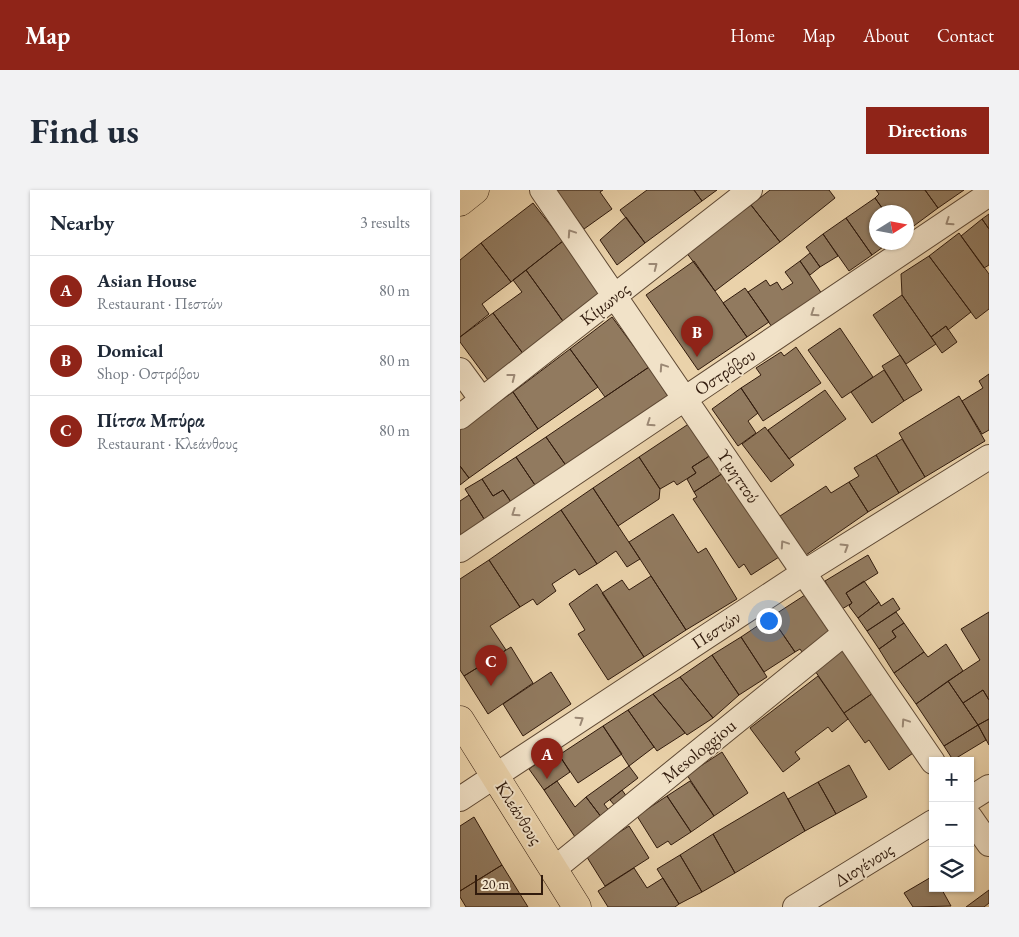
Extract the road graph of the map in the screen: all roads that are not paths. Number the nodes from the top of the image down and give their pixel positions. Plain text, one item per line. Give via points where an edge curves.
1 (475, 190) edge
2 (542, 190) edge
3 (750, 190) edge
4 (989, 194) edge
5 (460, 202) edge
6 (615, 297) junction
7 (460, 370) edge
8 (685, 399) junction
9 (482, 400) junction
10 (460, 418) edge
11 (989, 457) edge
12 (460, 550) edge
13 (803, 573) junction
14 (845, 634) junction
15 (460, 720) edge
16 (930, 757) edge
17 (495, 776) junction
18 (989, 787) edge
19 (974, 796) edge
20 (460, 799) edge
21 (974, 823) edge
22 (929, 824) edge
23 (989, 844) edge
24 (554, 869) junction
25 (578, 907) edge
26 (795, 907) edge

1 - 5 main road
6 -> 2 street, Υμηττού
6 -> 3 street, Κίμωνος
4 -> 8 street, Οστρόβου
8 -> 6 street, Υμηττού
9 -> 6 street, Κίμωνος
7 - 9 street
8 -> 12 street, Οστρόβου
13 -> 8 street, Υμηττού
9 - 10 street, Κίμωνος
13 -> 11 street, Πεστών
13 - 14 street, Υμηττού
17 -> 13 street, Πεστών
16 -> 14 street, Υμηττού
14 - 24 street, Mesologgiou
15 - 17 main road, Κλεάνθους
17 - 20 street, Πεστών
17 - 24 main road, Κλεάνθους
18 - 19 street
21 - 23 street
22 - 26 street, Διογένους
24 - 25 main road, Κλεάνθους

